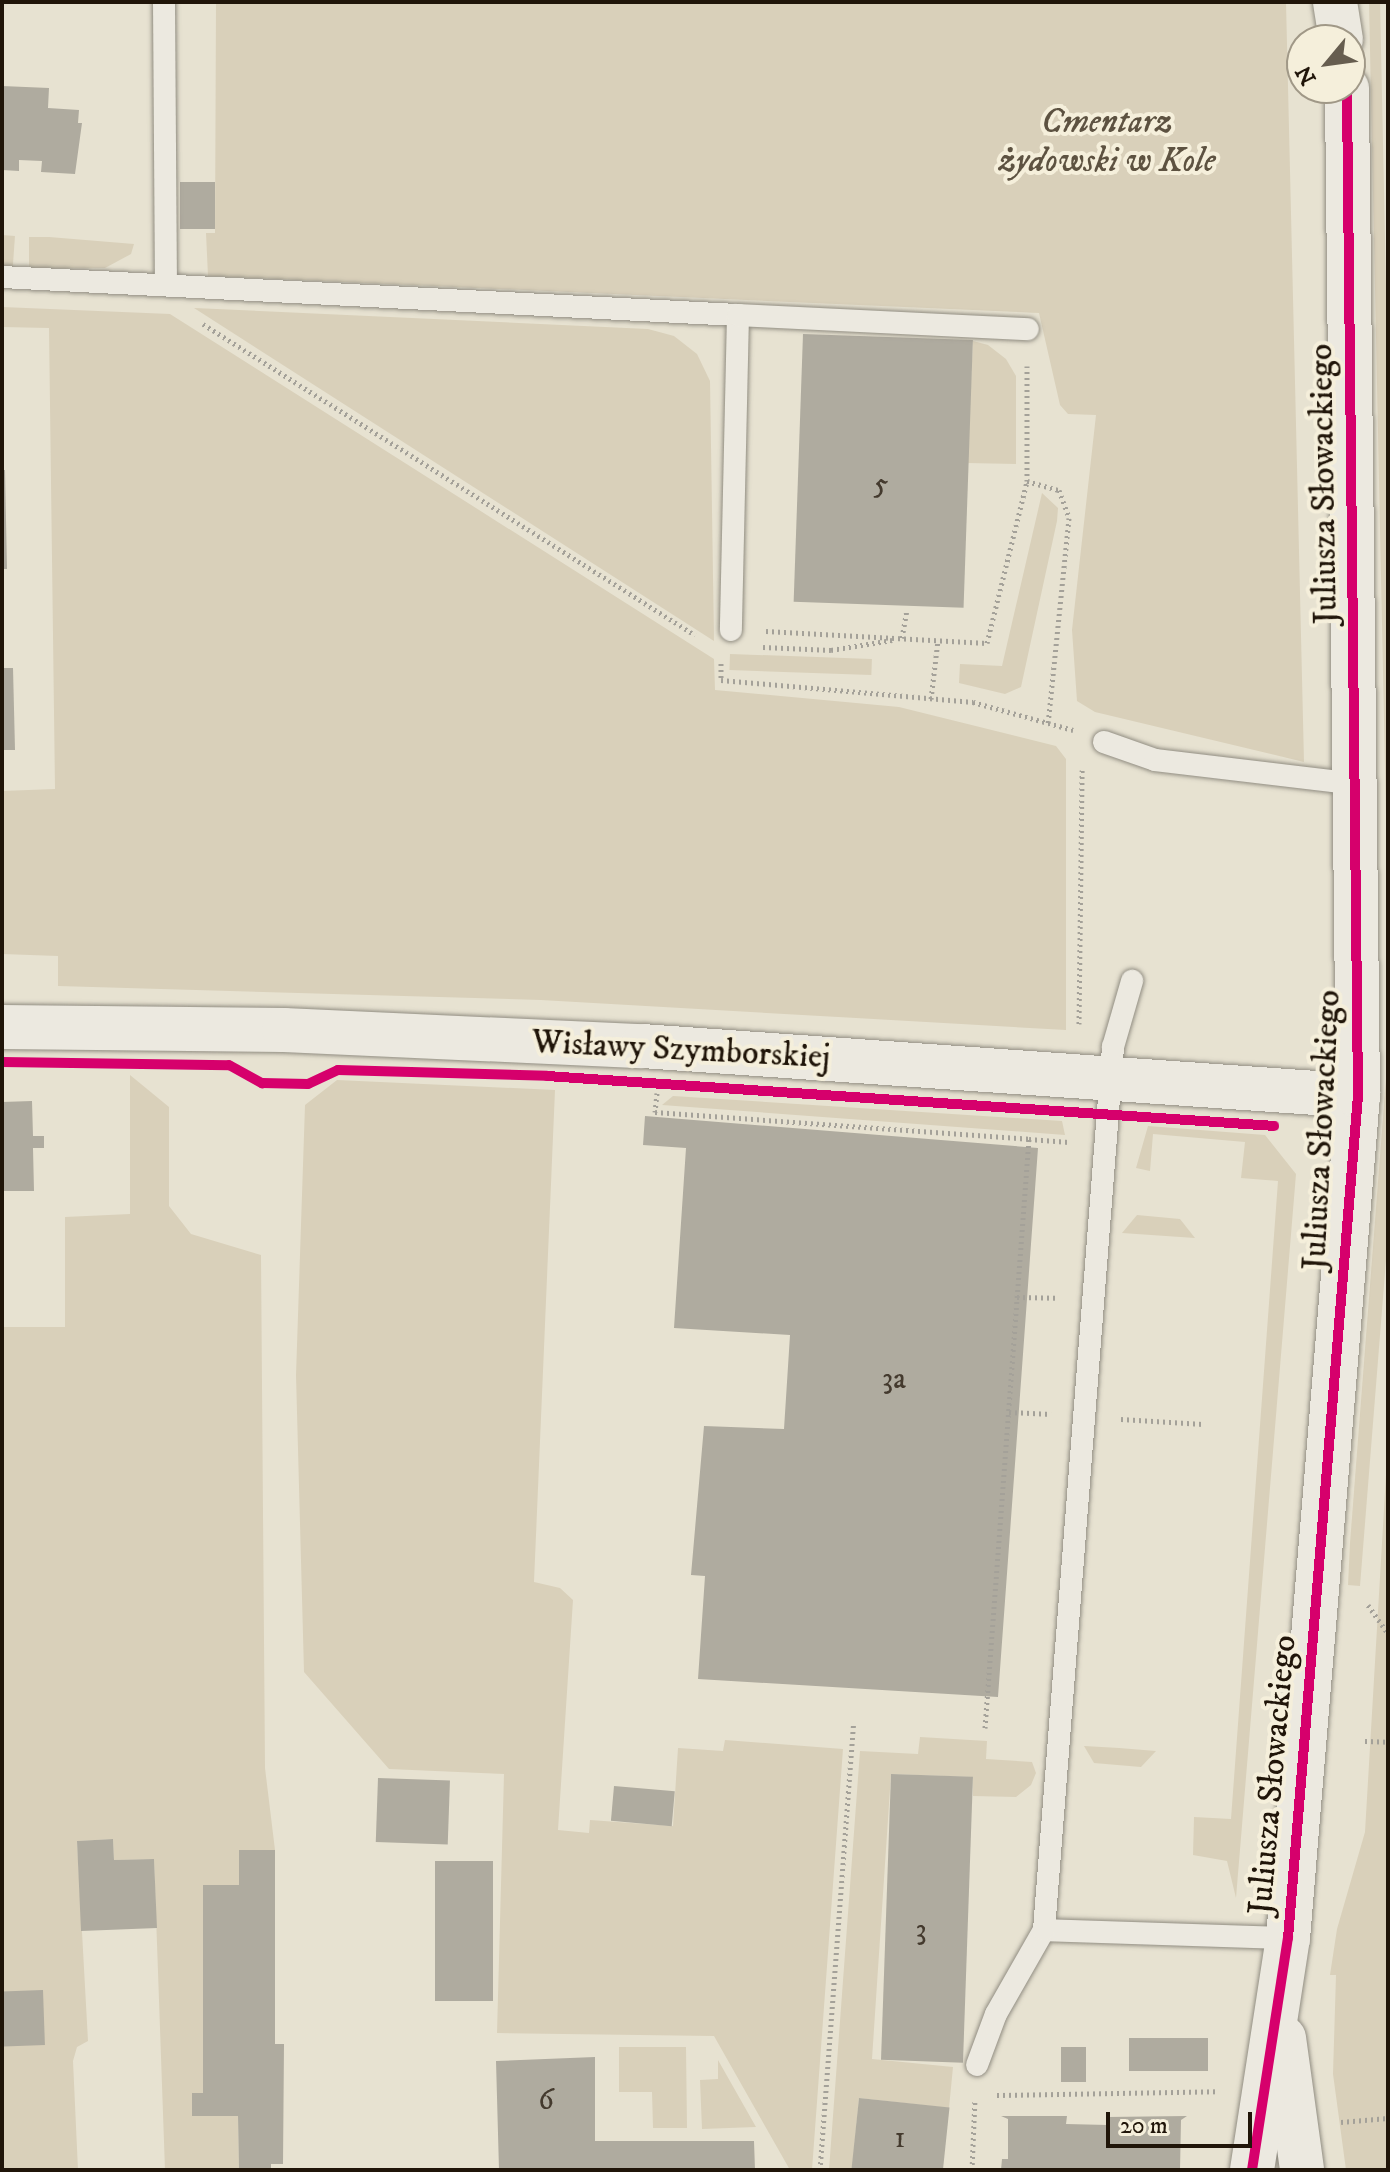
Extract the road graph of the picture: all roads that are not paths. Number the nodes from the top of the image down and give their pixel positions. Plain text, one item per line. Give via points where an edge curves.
1 (164, 2) edge
2 (1335, 2) edge
3 (1338, 24) edge
4 (1347, 104) edge
5 (2, 277) edge
6 (166, 284) junction
7 (738, 315) junction
8 (1028, 329) road end
9 (731, 630) dead end
10 (1104, 742) dead end
11 (1356, 784) junction
12 (1132, 981) dead end
13 (2, 1027) edge
14 (1110, 1077) junction
15 (1358, 1096) junction
16 (1044, 1930) junction
17 (1288, 1938) junction
18 (1280, 2008) junction
19 (977, 2065) dead end
20 (1252, 2170) edge
21 (1302, 2170) edge

1 - 6 lane
2 - 3 street
4 - 11 street, Juliusza Słowackiego
5 - 6 lane
6 - 7 lane
7 - 8 lane
7 - 9 lane
10 - 11 lane via 1155,760
11 - 15 street, Juliusza Słowackiego
12 - 14 lane
13 - 14 street, Wisławy Szymborskiej via 284,1030 567,1042
14 - 15 street, Wisławy Szymborskiej
14 - 16 lane
15 - 17 street, Juliusza Słowackiego
16 - 17 lane
16 - 19 lane via 996,2014
17 - 18 street, Juliusza Słowackiego
18 - 20 street, Juliusza Słowackiego
18 - 21 street, Juliusza Słowackiego

